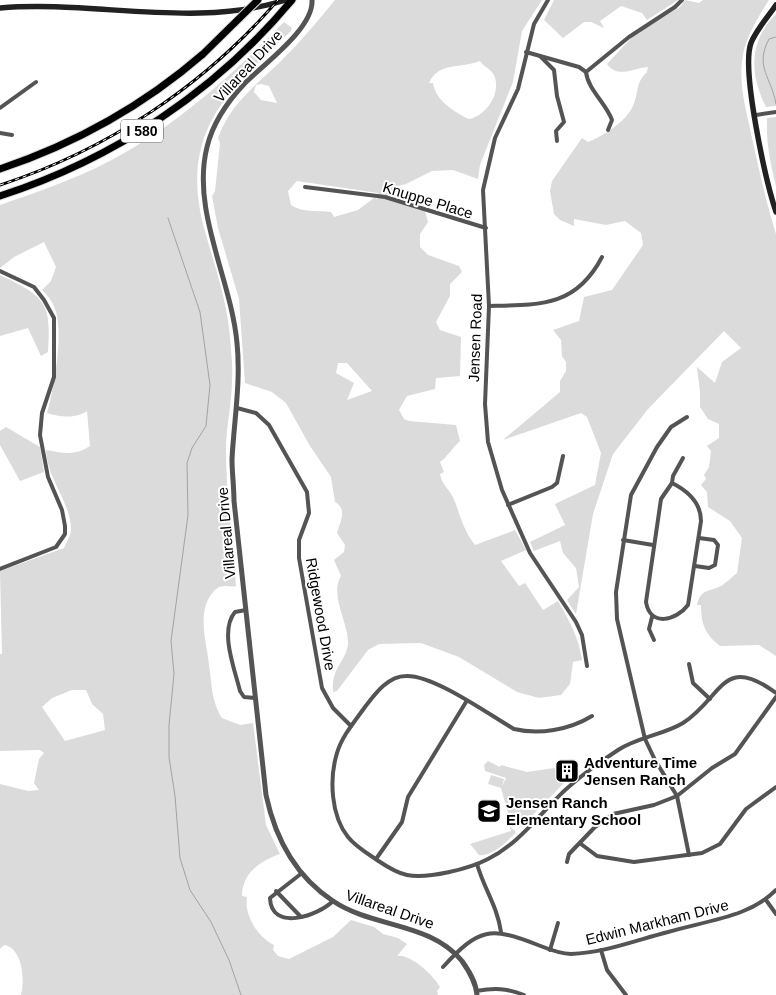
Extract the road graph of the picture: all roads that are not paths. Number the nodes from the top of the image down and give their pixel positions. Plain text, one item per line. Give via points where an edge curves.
1 (258, 0) edge
2 (286, 0) edge
3 (292, 0) edge
4 (312, 0) edge
5 (548, 0) edge
6 (682, 0) edge
7 (776, 5) edge
8 (0, 8) edge
9 (526, 52) junction
10 (540, 56) junction
11 (586, 72) junction
12 (36, 82) dead end
13 (0, 108) edge
14 (775, 112) edge
15 (756, 116) junction
16 (608, 130) dead end
17 (0, 133) edge
18 (12, 135) dead end
19 (557, 141) dead end
20 (0, 169) edge
21 (305, 187) dead end
22 (0, 196) edge
23 (776, 212) edge
24 (486, 228) junction
25 (602, 257) dead end
26 (0, 271) edge
27 (489, 306) junction
28 (237, 408) junction
29 (687, 417) dead end
30 (563, 456) dead end
31 (683, 458) dead end
32 (672, 483) junction
33 (508, 504) junction
34 (699, 538) junction
35 (623, 540) junction
36 (653, 545) junction
37 (695, 566) junction
38 (0, 569) edge
39 (246, 610) junction
40 (652, 617) junction
41 (654, 640) dead end
42 (689, 664) dead end
43 (587, 666) dead end
44 (776, 693) edge
45 (776, 696) edge
46 (255, 698) junction
47 (710, 699) junction
48 (466, 702) junction
49 (592, 716) dead end
50 (351, 726) junction
51 (645, 738) junction
52 (776, 787) edge
53 (677, 796) junction
54 (581, 844) junction
55 (689, 855) junction
56 (376, 859) junction
57 (567, 862) dead end
58 (477, 864) junction
59 (302, 874) junction
60 (776, 890) edge
61 (276, 891) junction
62 (766, 900) junction
63 (333, 901) junction
64 (776, 914) edge
65 (301, 917) junction
66 (558, 923) dead end
67 (501, 932) junction
68 (550, 950) junction
69 (602, 950) junction
70 (456, 954) junction
71 (443, 967) dead end
72 (477, 993) edge
73 (524, 995) edge
74 (626, 995) edge

1 - 20 highway, I 580, bridge via 202,54 152,93 101,125 48,151
2 - 8 main road via 236,9 192,12 69,6
3 - 22 highway, I 580 via 202,89 147,127 80,164
4 - 28 street, Villareal Drive via 311,12 296,33 245,84 217,120 202,171 202,196 233,311 238,344
5 - 9 street, Jensen Road via 534,24
6 - 11 street via 675,8 628,37
7 - 15 main road via 754,36 748,57
9 - 10 street
9 - 24 street, Jensen Road via 518,89 495,138 485,178
10 - 11 street
10 - 19 street via 554,70 556,78 564,122 558,127
11 - 16 street via 590,85 612,120
12 - 13 street
14 - 15 street
15 - 23 main road via 765,175
17 - 18 street
21 - 24 street, Knuppe Place via 385,197
24 - 27 street, Jensen Road
25 - 27 street via 588,282 576,291 540,305
26 - 38 street via 34,287 54,318 54,377 42,412 40,435 48,477 62,510 65,534 56,547
27 - 33 street, Jensen Road via 486,430
28 - 39 street, Villareal Drive via 232,460
28 - 50 street, Ridgewood Drive via 256,413 269,425 307,492 309,513 299,540 299,558 322,688 333,708
29 - 35 street via 671,427 641,474 631,495
30 - 33 street via 557,483
31 - 32 street
32 - 34 street via 683,489 701,510
32 - 36 street via 661,499
33 - 43 street, Jensen Road via 540,571 576,622 582,635
34 - 37 street
34 - 37 street via 714,540 718,546 715,565 709,568
35 - 36 street
35 - 51 street via 616,619
36 - 40 street via 646,602
37 - 40 street via 688,606 683,612 660,620
39 - 46 street, Villareal Drive
39 - 46 street via 234,612 230,618 230,643 240,691 244,697
40 - 41 street via 650,629
42 - 47 street via 693,683
44 - 47 street via 759,680 736,676 722,684
45 - 53 street via 740,749
46 - 59 street, Villareal Drive via 270,814 284,849
47 - 51 street via 698,713 672,729
48 - 49 street via 527,732 542,732 583,722
48 - 50 street via 422,677 404,676 385,684
48 - 56 street via 408,797 402,822
50 - 56 street via 337,753 333,773 335,809 348,837
51 - 53 street
51 - 58 street via 607,758 558,797 506,849
52 - 55 street via 746,809 720,844
53 - 54 street via 613,814 594,828
53 - 55 street
54 - 55 street via 597,856 634,862
54 - 57 street via 569,854
56 - 58 street via 407,875 429,875
58 - 67 street via 498,913
59 - 61 street
59 - 63 street, Villareal Drive
60 - 62 street, Edwin Markham Drive
61 - 65 street
61 - 65 street via 270,898 272,909 283,917
62 - 64 street
62 - 69 street, Edwin Markham Drive via 742,912
63 - 65 street via 324,909
63 - 70 street, Villareal Drive via 353,912 433,937
66 - 68 street
67 - 68 street, Edwin Markham Drive
67 - 70 street via 479,937
68 - 69 street, Edwin Markham Drive via 570,954
69 - 74 street via 607,970
70 - 71 street
70 - 72 street, Villareal Drive via 468,968
72 - 73 street via 501,988

